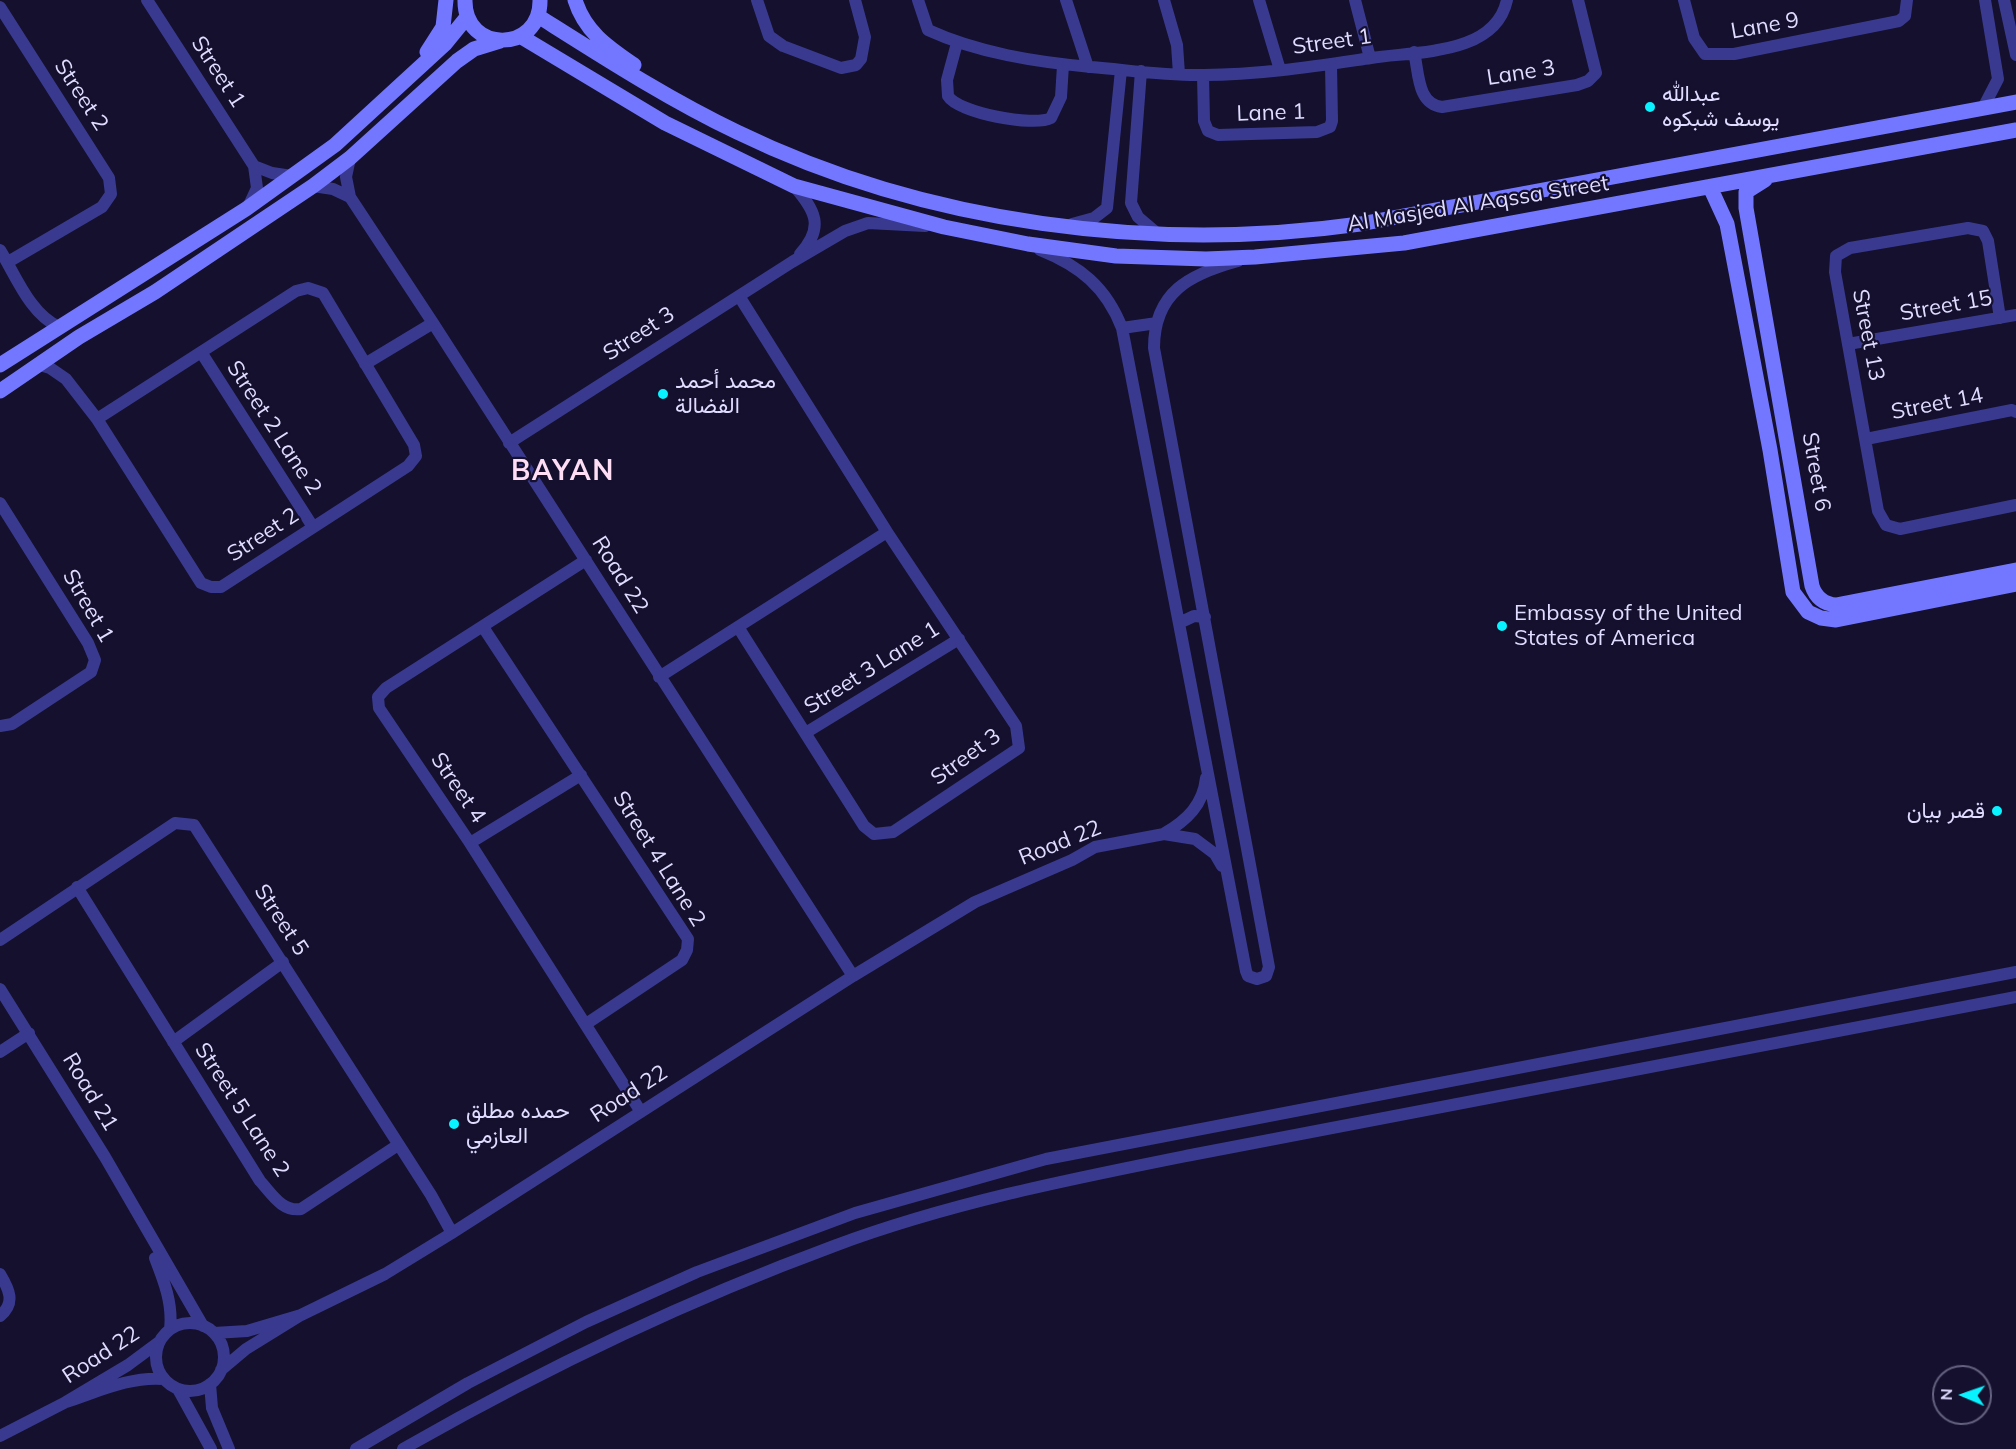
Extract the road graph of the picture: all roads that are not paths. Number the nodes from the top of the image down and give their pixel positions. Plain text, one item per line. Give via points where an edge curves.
1 (147, 0) edge
2 (446, 0) edge
3 (465, 0) edge
4 (540, 0) edge
5 (575, 0) edge
6 (757, 0) edge
7 (855, 0) edge
8 (918, 0) edge
9 (1066, 0) edge
10 (1164, 0) edge
11 (1259, 0) edge
12 (1355, 0) edge
13 (1507, 0) edge
14 (1578, 0) edge
15 (1684, 0) edge
16 (1907, 0) edge
17 (1985, 0) edge
18 (2004, 0) edge
19 (0, 7) edge
20 (537, 16) junction
21 (467, 17) junction
22 (520, 36) junction
23 (500, 41) junction
24 (957, 43) junction
25 (1414, 52) junction
26 (2016, 55) edge
27 (1370, 58) junction
28 (1063, 65) junction
29 (1331, 65) junction
30 (1088, 67) junction
31 (1121, 70) junction
32 (1280, 70) junction
33 (1141, 71) junction
34 (1179, 74) junction
35 (1203, 75) junction
36 (408, 78) junction
37 (2016, 102) edge
38 (692, 108) junction
39 (1983, 108) junction
40 (2016, 130) edge
41 (738, 132) junction
42 (723, 151) junction
43 (350, 158) junction
44 (1682, 165) junction
45 (254, 166) junction
46 (1782, 173) junction
47 (292, 176) junction
48 (313, 186) junction
49 (794, 186) junction
50 (1710, 187) junction
51 (350, 197) junction
52 (1608, 206) junction
53 (246, 209) junction
54 (1433, 212) junction
55 (1064, 226) junction
56 (944, 227) junction
57 (1158, 234) junction
58 (201, 239) junction
59 (1751, 239) junction
60 (1731, 243) junction
61 (1028, 244) junction
62 (1378, 246) junction
63 (0, 250) edge
64 (1255, 257) junction
65 (8, 262) junction
66 (792, 262) junction
67 (127, 286) junction
68 (155, 292) junction
69 (739, 296) junction
70 (35, 308) junction
71 (2016, 315) edge
72 (2000, 318) junction
73 (433, 322) junction
74 (1157, 323) junction
75 (59, 327) junction
76 (1122, 328) junction
77 (79, 337) junction
78 (41, 338) junction
79 (1848, 344) junction
80 (58, 352) junction
81 (201, 352) junction
82 (365, 364) junction
83 (0, 365) edge
84 (40, 365) junction
85 (66, 379) junction
86 (0, 392) edge
87 (2016, 412) edge
88 (97, 419) junction
89 (1866, 439) junction
90 (509, 443) junction
91 (0, 503) edge
92 (2016, 505) edge
93 (313, 527) junction
94 (887, 532) junction
95 (586, 560) junction
96 (2016, 570) edge
97 (2016, 584) edge
98 (1881, 603) junction
99 (1205, 617) junction
100 (1179, 623) junction
101 (483, 627) junction
102 (738, 627) junction
103 (959, 639) junction
104 (659, 677) junction
105 (0, 726) edge
106 (807, 732) junction
107 (1207, 767) junction
108 (581, 775) junction
109 (1164, 834) junction
110 (470, 843) junction
111 (1228, 879) junction
112 (77, 887) junction
113 (0, 940) edge
114 (283, 962) junction
115 (2016, 972) edge
116 (853, 976) junction
117 (0, 989) edge
118 (2016, 997) edge
119 (586, 1024) junction
120 (29, 1033) junction
121 (173, 1042) junction
122 (0, 1052) edge
123 (641, 1112) junction
124 (398, 1145) junction
125 (140, 1219) junction
126 (452, 1233) junction
127 (0, 1274) edge
128 (302, 1315) junction
129 (0, 1316) edge
130 (203, 1326) junction
131 (170, 1329) junction
132 (214, 1333) junction
133 (159, 1342) junction
134 (221, 1370) junction
135 (164, 1379) junction
136 (210, 1384) junction
137 (178, 1389) junction
138 (66, 1402) junction
139 (218, 1426) junction
140 (203, 1432) junction
141 (0, 1436) edge
142 (211, 1449) edge
143 (229, 1449) edge
144 (356, 1449) edge
145 (403, 1449) edge

1 - 45 street, Street 1
2 - 36 main road via 443,27
3 - 21 main road
4 - 20 main road
5 - 38 main road via 579,15 602,42
6 - 7 street via 769,36 783,46 841,68 856,65 861,59 865,37
8 - 24 street, Street 1 via 928,30
9 - 30 street
10 - 34 street via 1177,45
11 - 32 street
12 - 27 street
13 - 25 street, Street 1 via 1497,24 1478,38
14 - 25 street, Lane 3 via 1596,73 1576,85 1431,106 1425,99
15 - 16 street, Lane 9 via 1694,38 1705,54 1717,55 1899,21 1905,16
17 - 39 street via 1998,79
18 - 26 street
19 - 65 street, Street 2 via 109,178 111,194 102,207
20 - 22 main road
20 - 38 main road, Al Masjed Al Aqssa Street
21 - 23 main road via 480,34
21 - 36 main road via 446,44
22 - 23 main road
22 - 42 main road, Al Masjed Al Aqssa Street via 664,123
23 - 43 main road via 474,49 457,61
24 - 28 street, Street 1
24 - 28 street via 947,80 948,96 960,108 990,115 1039,121 1051,118 1061,97
25 - 27 street, Street 1
27 - 29 street, Street 1
28 - 30 street, Street 1
29 - 32 street, Street 1
29 - 35 street, Lane 1 via 1332,121 1330,127 1317,132 1218,135 1208,131 1204,121
30 - 31 street, Street 1
31 - 33 street, Street 1
31 - 55 street via 1107,208 1094,218
32 - 35 street, Street 1
33 - 34 street, Street 1
33 - 57 street via 1131,202 1138,217
34 - 35 street, Street 1
36 - 47 main road via 335,145
37 - 39 main road, Al Masjed Al Aqssa Street
38 - 41 main road, Al Masjed Al Aqssa Street
39 - 44 main road, Al Masjed Al Aqssa Street
40 - 46 main road, Al Masjed Al Aqssa Street
41 - 42 main road via 724,132
41 - 55 main road, Al Masjed Al Aqssa Street via 792,156 918,198 1021,221
42 - 49 main road, Al Masjed Al Aqssa Street
43 - 48 main road
43 - 51 street, Road 22 via 346,177
44 - 52 main road via 1657,180 1606,189 1603,199
44 - 54 main road, Al Masjed Al Aqssa Street
45 - 47 street
45 - 53 street via 257,188
46 - 50 main road, Al Masjed Al Aqssa Street
46 - 59 main road, Street 6 via 1746,192
47 - 53 main road
48 - 51 street
48 - 68 main road
49 - 56 main road, Al Masjed Al Aqssa Street
49 - 66 street, Street 3 via 812,210 815,227 807,247
50 - 52 main road, Al Masjed Al Aqssa Street
50 - 60 main road, Street 6 via 1722,210
51 - 73 street, Road 22
52 - 62 main road, Al Masjed Al Aqssa Street
53 - 58 main road
54 - 57 main road, Al Masjed Al Aqssa Street via 1296,233
54 - 62 main road via 1437,219 1431,229 1386,238
55 - 57 main road, Al Masjed Al Aqssa Street
56 - 61 main road, Al Masjed Al Aqssa Street
56 - 66 street, Street 3 via 861,225
58 - 67 main road
58 - 68 main road via 193,252 147,283 148,290
59 - 60 main road
59 - 98 main road, Street 6 via 1814,591 1824,603
60 - 98 main road, Street 6 via 1793,592 1808,612 1824,619 1843,618
61 - 64 main road, Al Masjed Al Aqssa Street via 1116,256
61 - 76 street via 1085,273 1111,303
62 - 64 main road, Al Masjed Al Aqssa Street
63 - 65 street
64 - 74 street via 1193,277 1167,301
65 - 70 street
66 - 69 street, Street 3
67 - 75 main road
67 - 77 main road via 134,287 134,295 100,317
68 - 77 main road
69 - 90 street, Street 3
69 - 94 street, Street 3
70 - 75 street
70 - 78 street
71 - 72 street, Street 15
72 - 79 street, Street 15
72 - 79 street, Street 13 via 1988,240 1983,231 1968,228 1850,248 1836,256 1835,272
73 - 82 street
73 - 90 street, Road 22
74 - 76 street
74 - 99 street via 1154,348
75 - 78 main road
76 - 100 street
77 - 80 main road
78 - 83 main road
79 - 89 street, Street 13
80 - 84 main road
80 - 85 street, Street 2
81 - 82 street, Street 2 via 296,291 308,288 323,294
81 - 88 street, Street 2
81 - 93 street, Street 2 Lane 2
82 - 93 street, Street 2 via 414,445 416,456 408,466
84 - 85 street, Street 2
84 - 86 main road
85 - 88 street, Street 2
87 - 89 street, Street 14
88 - 93 street, Street 2 via 201,583 221,587
89 - 92 street, Street 13 via 1878,511 1886,525 1900,529
90 - 95 street, Road 22
91 - 105 street, Street 1 via 95,660 91,672 12,724
94 - 102 street
94 - 103 street, Street 3
95 - 101 street, Street 4
95 - 104 street, Road 22
96 - 98 main road, Street 6
97 - 98 main road, Street 6
99 - 100 street via 1188,617
99 - 111 street via 1269,967 1262,978 1252,978 1246,971
100 - 107 street
101 - 108 street, Street 4 Lane 2
101 - 110 street, Street 4 via 386,688 378,697 378,708
102 - 104 street
102 - 106 street, Street 3
103 - 106 street, Street 3 Lane 1
103 - 106 street, Street 3 via 1016,726 1019,748 893,832 874,834 864,826
104 - 116 street, Road 22
107 - 109 street, Road 22 via 1197,806
107 - 111 street
108 - 110 street
108 - 119 street, Street 4 Lane 2 via 688,939 682,960
109 - 111 street, Road 22 via 1186,836 1205,845 1215,854
109 - 116 street, Road 22 via 1095,847 985,897
110 - 119 street, Street 4
112 - 113 street, Street 5
112 - 114 street, Street 5 via 175,823 194,825
112 - 121 street, Street 5 Lane 2
114 - 121 street, Street 5 Lane 2
114 - 124 street, Street 5
115 - 144 street via 1046,1159 900,1200 697,1272 586,1322 468,1383
116 - 123 street, Road 22
117 - 120 street, Road 21
118 - 145 street via 1076,1178 954,1209 836,1245 710,1295 552,1367
119 - 123 street, Street 4
120 - 122 street
120 - 125 street, Road 21
121 - 124 street, Street 5 Lane 2 via 260,1181 284,1207 302,1209
123 - 126 street, Road 22
124 - 126 street, Street 5
125 - 130 street, Road 21
125 - 131 street, Road 21 via 166,1288
126 - 128 street, Road 22 via 385,1274
127 - 129 street via 10,1300
128 - 132 street, Road 22 via 247,1331
128 - 134 street, Road 22 via 246,1349
130 - 131 street via 186,1323
130 - 132 street
131 - 133 street
132 - 134 street via 223,1350
133 - 135 street via 156,1361
133 - 138 street, Road 22
134 - 136 street
135 - 137 street
135 - 138 street, Road 22 via 127,1382
136 - 137 street via 194,1391
136 - 139 street
137 - 140 street
138 - 141 street, Road 22
139 - 140 street
139 - 143 street
140 - 142 street

